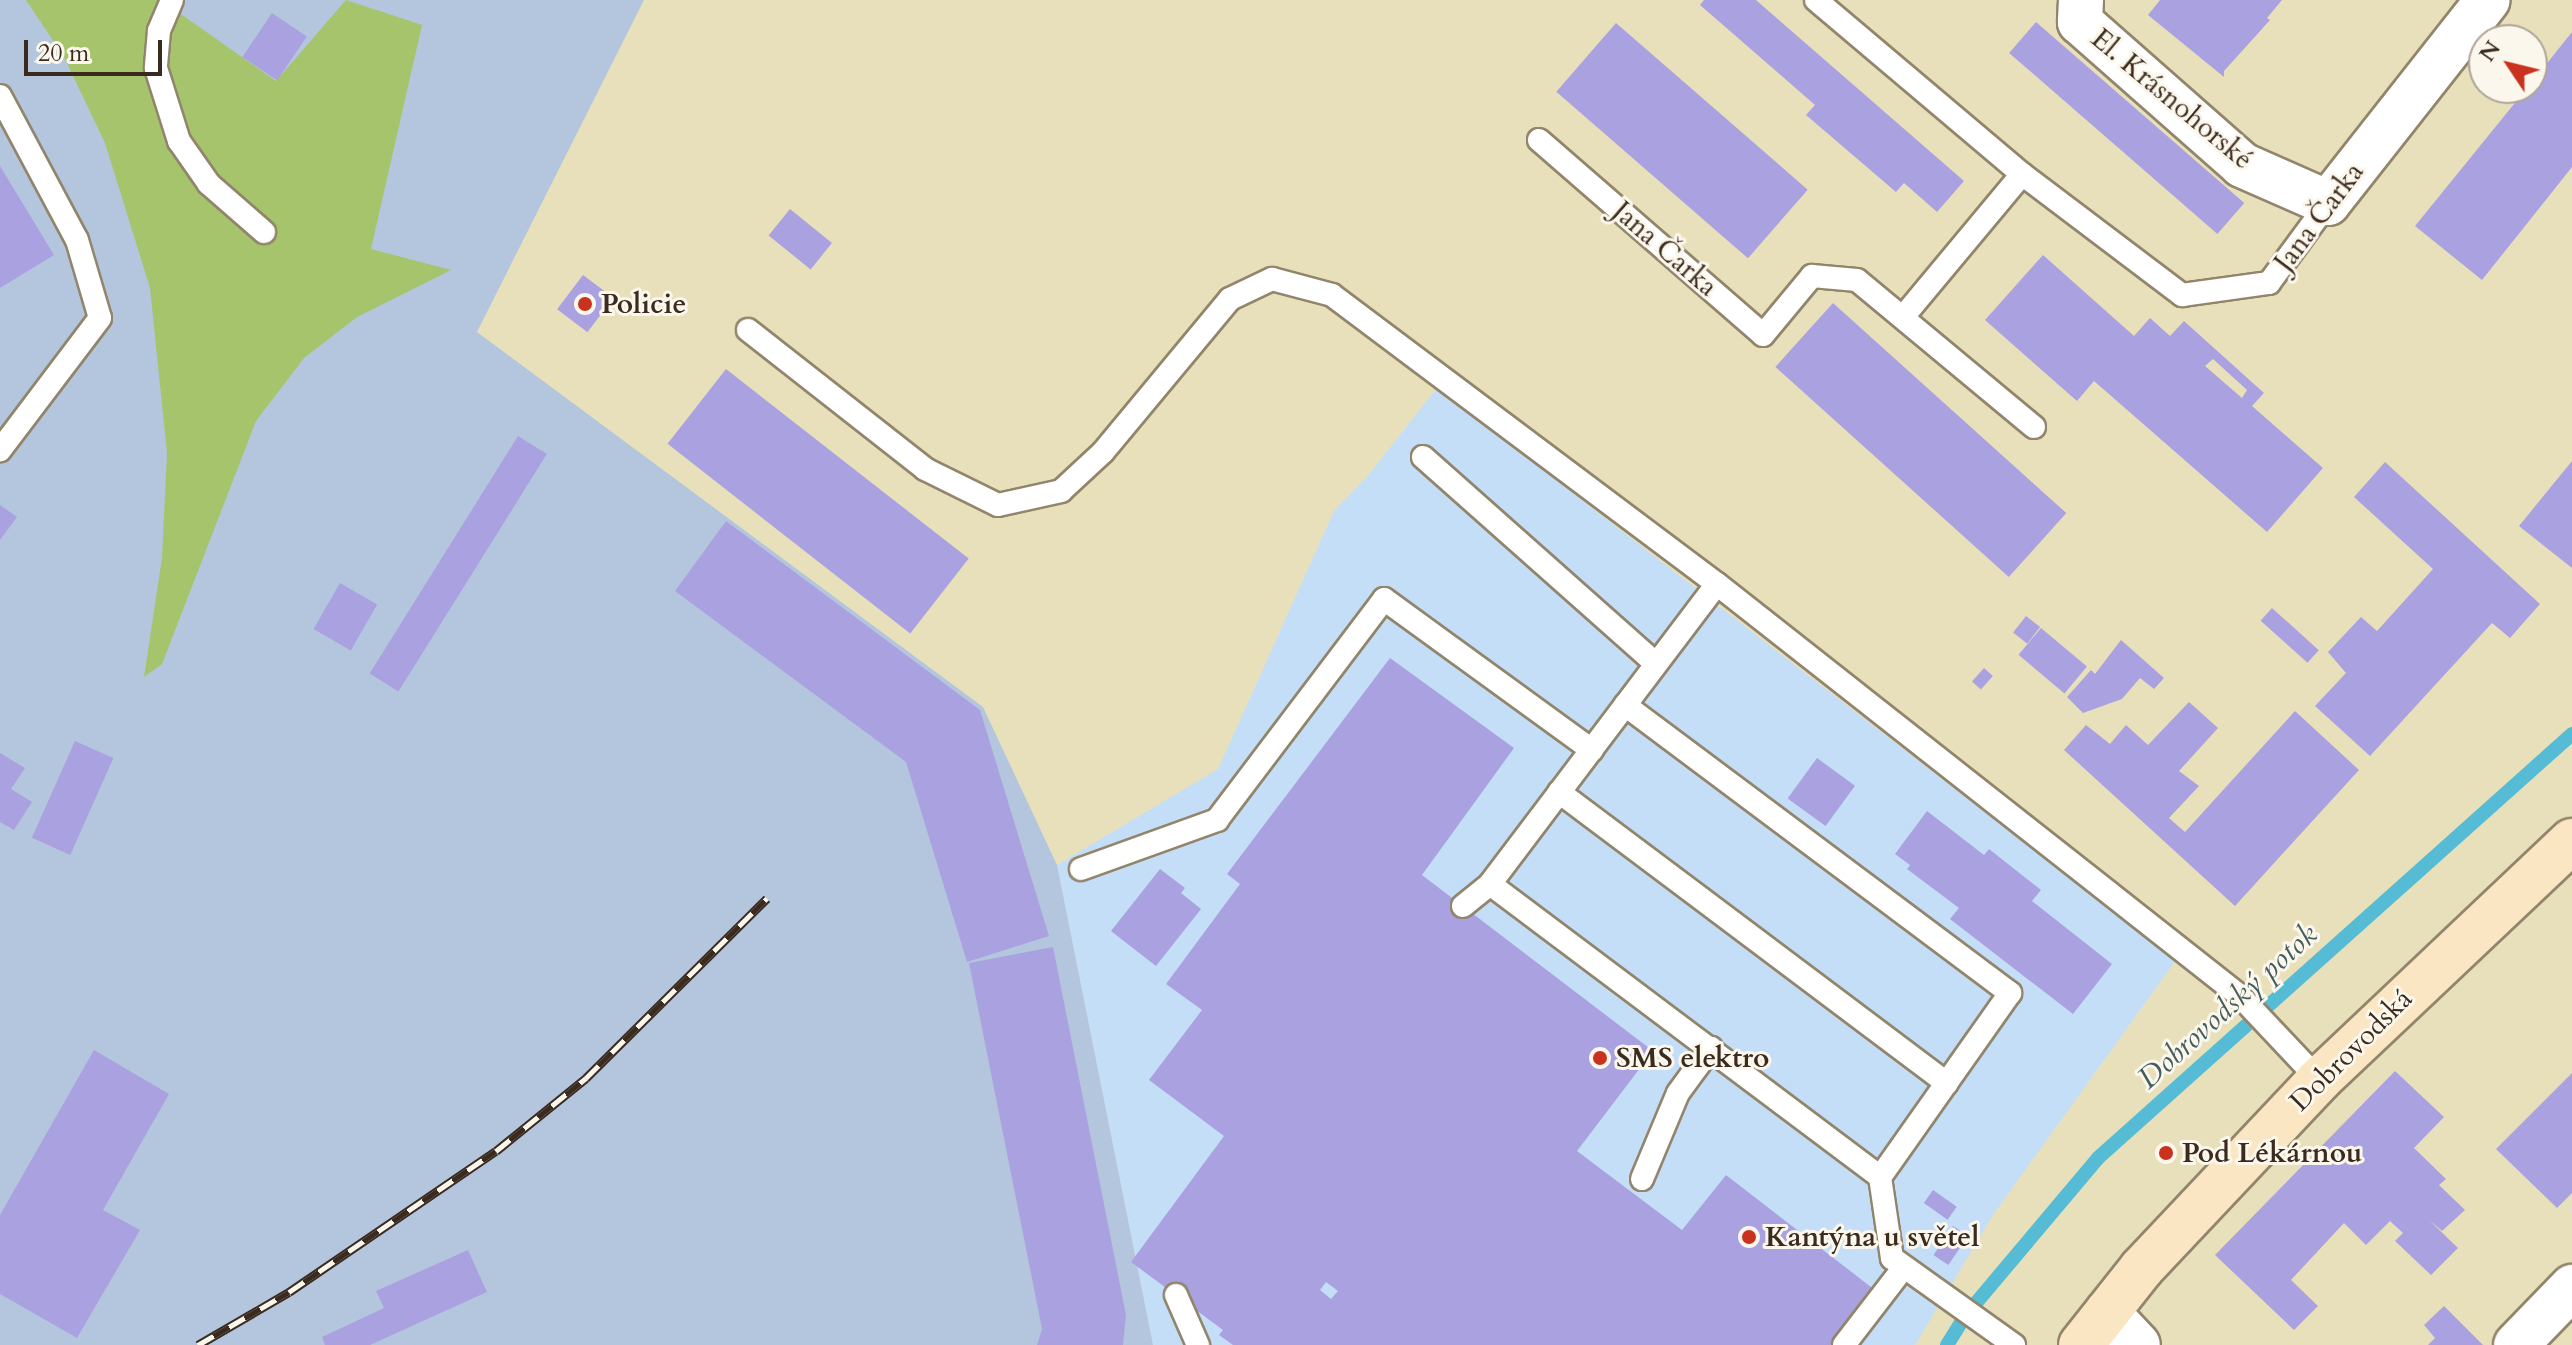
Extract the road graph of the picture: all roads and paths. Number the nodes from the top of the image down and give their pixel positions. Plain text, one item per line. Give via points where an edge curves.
1 (172, 0) edge
2 (1816, 0) edge
3 (2081, 0) edge
4 (2488, 0) edge
5 (0, 96) edge
6 (1539, 140) dead end
7 (2022, 174) junction
8 (2328, 203) junction
9 (264, 232) dead end
10 (1903, 317) junction
11 (748, 330) dead end
12 (2034, 427) dead end
13 (0, 450) edge
14 (1423, 457) dead end
15 (1717, 584) junction
16 (1655, 663) junction
17 (1625, 705) junction
18 (1592, 750) junction
19 (1559, 792) junction
20 (2572, 841) edge
21 (1081, 869) dead end
22 (1490, 884) junction
23 (1463, 906) dead end
24 (1711, 1048) junction
25 (2319, 1080) junction
26 (1947, 1083) junction
27 (1880, 1177) junction
28 (1642, 1179) dead end
29 (1904, 1267) junction
30 (2572, 1287) edge
31 (1176, 1295) dead end
32 (2094, 1328) edge
33 (1198, 1345) edge
34 (1844, 1345) edge
35 (2014, 1345) edge
36 (2138, 1345) edge
37 (2516, 1345) edge

1 - 9 lane via 159,31 156,68 179,141 209,184
2 - 7 lane, Jana Čarka
3 - 8 street, El. Krásnohorské via 2080,22 2242,165
4 - 8 street, Jana Čarka
5 - 13 lane via 77,240 100,318
6 - 10 lane, Jana Čarka via 1763,335 1812,276 1857,280
7 - 8 lane, Jana Čarka via 2182,295 2269,283
7 - 10 lane
10 - 12 lane, Jana Čarka
11 - 15 lane via 925,469 998,505 1061,491 1103,452 1230,299 1272,279 1332,295
14 - 16 lane
15 - 16 lane
15 - 25 lane via 2239,995
16 - 17 lane
17 - 18 lane
17 - 26 lane via 2010,993
18 - 19 lane
18 - 21 lane via 1384,599 1217,820
19 - 22 lane
19 - 26 lane
20 - 25 main road, Dobrovodská
22 - 23 lane
22 - 24 lane
24 - 27 lane
24 - 28 lane via 1678,1093
25 - 32 main road, Dobrovodská via 2142,1268
26 - 27 lane
27 - 29 lane via 1892,1258
29 - 34 lane
29 - 35 lane
30 - 37 street
31 - 33 lane
32 - 36 street

